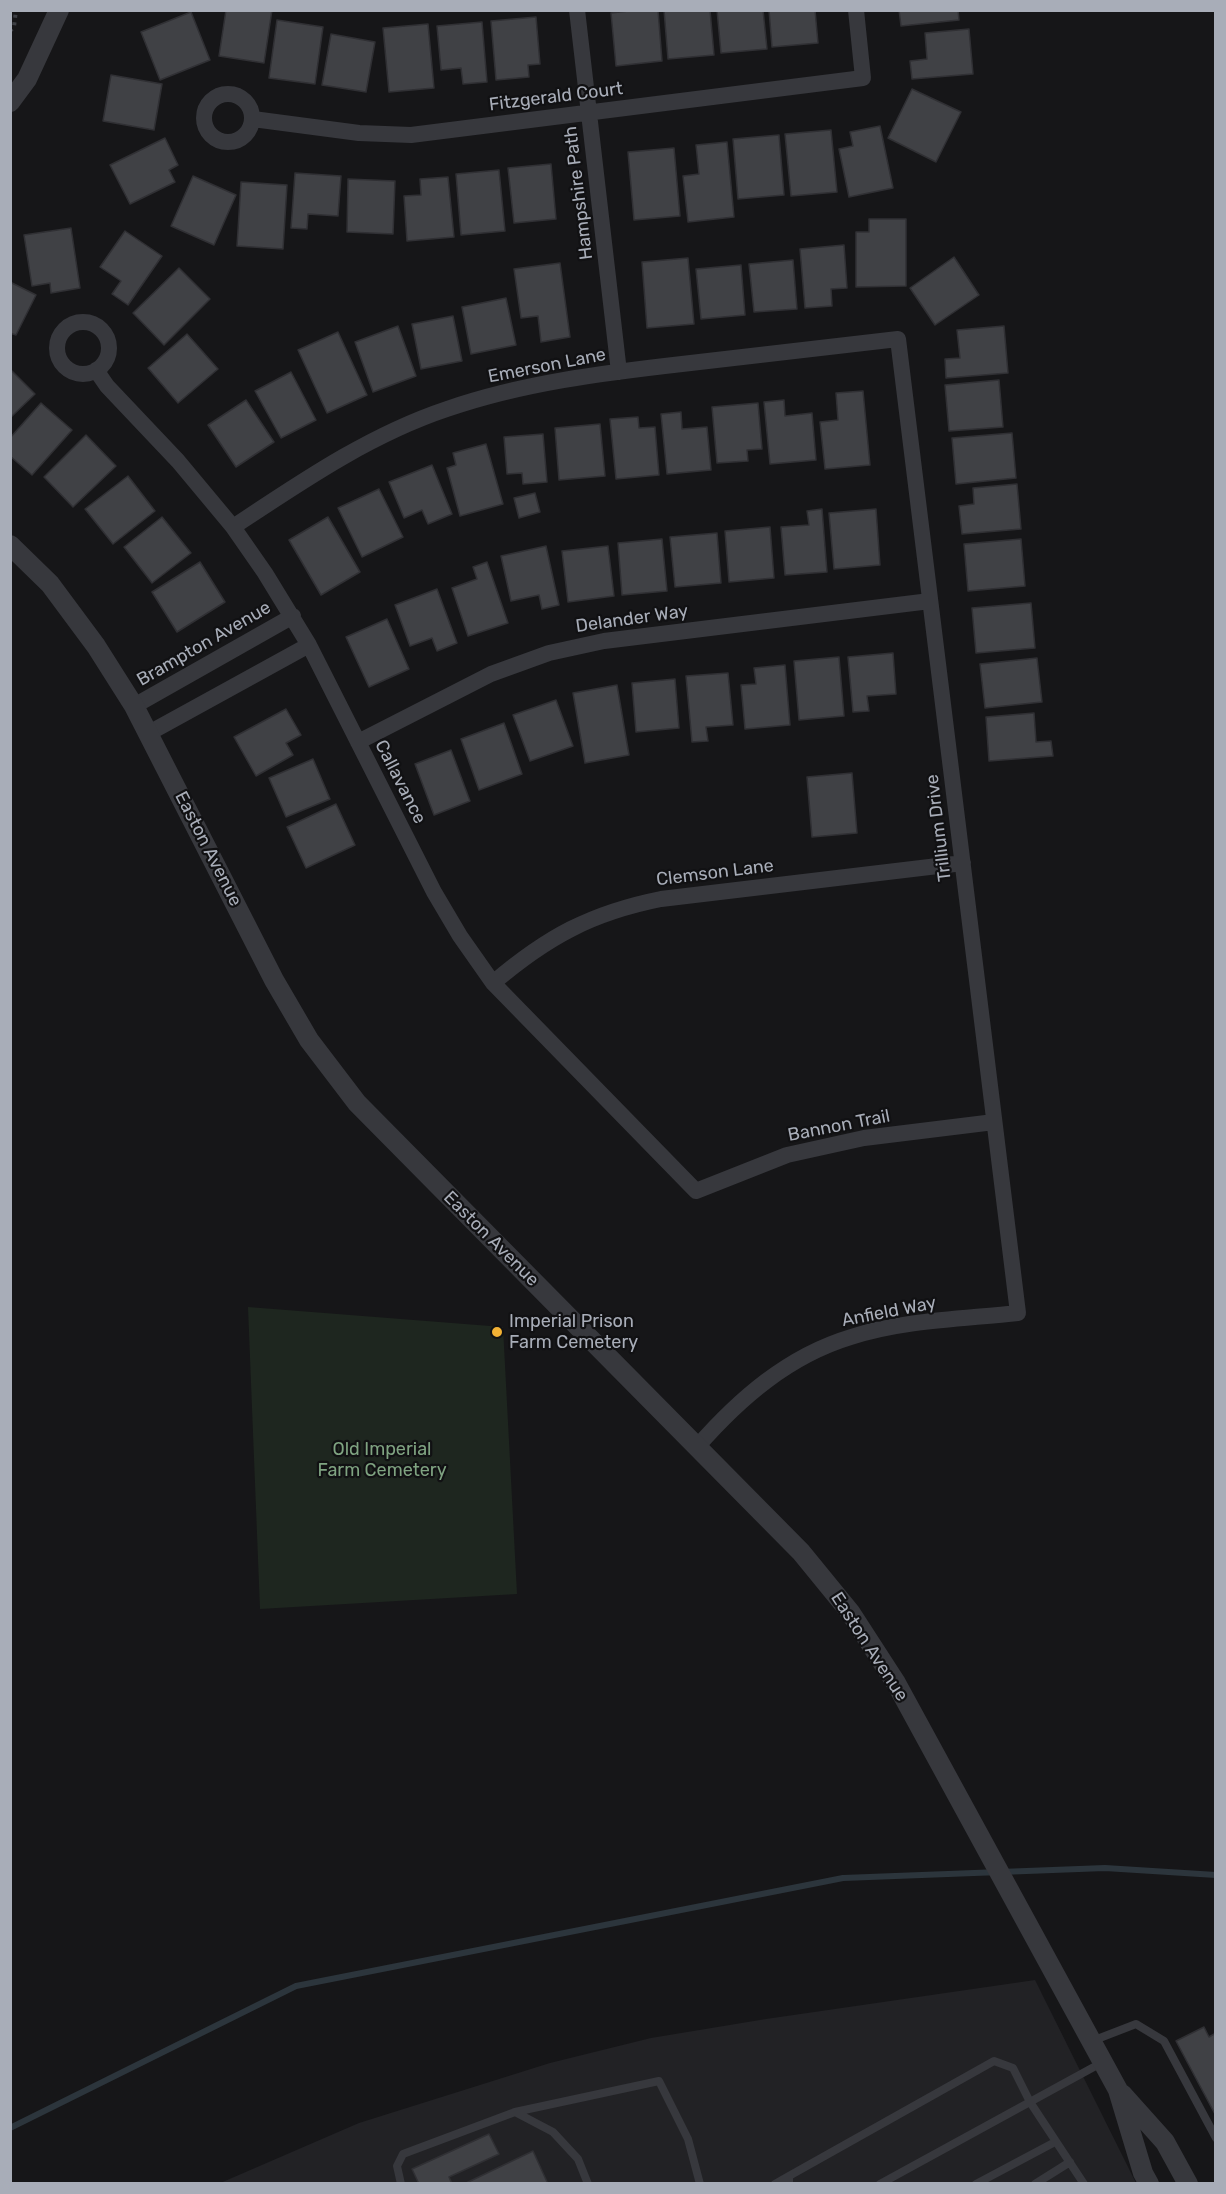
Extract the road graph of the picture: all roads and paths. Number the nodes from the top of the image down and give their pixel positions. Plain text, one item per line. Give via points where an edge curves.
1 (16, 10) edge
2 (59, 10) edge
3 (577, 10) edge
4 (856, 10) edge
5 (10, 31) edge
6 (10, 102) edge
7 (590, 112) junction
8 (253, 119) dead end
9 (898, 339) joint
10 (96, 370) dead end
11 (619, 372) junction
12 (233, 527) junction
13 (10, 545) edge
14 (930, 601) junction
15 (293, 616) junction
16 (309, 645) junction
17 (134, 706) junction
18 (149, 733) junction
19 (358, 742) junction
20 (963, 864) junction
21 (493, 983) junction
22 (994, 1122) junction
23 (696, 1191) joint
24 (1018, 1313) joint
25 (697, 1447) junction
26 (1092, 2042) junction
27 (1103, 2062) junction
28 (1118, 2090) junction
29 (1030, 2102) junction
30 (515, 2112) junction
31 (1215, 2138) edge
32 (1055, 2142) junction
33 (1070, 2162) junction
34 (897, 2179) edge
35 (789, 2180) edge
36 (401, 2184) edge
37 (588, 2184) edge
38 (700, 2184) edge
39 (775, 2184) edge
40 (880, 2184) edge
41 (976, 2184) edge
42 (1035, 2184) edge
43 (1084, 2184) edge
44 (1149, 2184) edge
45 (1188, 2184) edge

1 - 5 path
2 - 6 street via 27,79
3 - 7 street, Hampshire Path
4 - 7 street, Fitzgerald Court via 863,78
7 - 8 street, Fitzgerald Court via 411,135
7 - 11 street, Hampshire Path
9 - 11 street, Emerson Lane
9 - 14 street, Trillium Drive
10 - 12 street, Callavance
11 - 12 street, Emerson Lane via 533,386 447,409 379,437 317,471
12 - 15 street, Callavance
13 - 17 street, Easton Avenue via 50,584
14 - 19 street, Delander Way via 604,641 549,653 491,674
14 - 20 street, Trillium Drive
15 - 16 street, Callavance
15 - 17 street, Brampton Avenue
16 - 18 street
16 - 19 street, Callavance
17 - 18 street, Easton Avenue
18 - 25 street, Easton Avenue via 274,980 309,1040 357,1103
19 - 21 street, Callavance via 435,892
20 - 21 street, Clemson Lane via 625,906 588,919 548,940
20 - 22 street, Trillium Drive
21 - 23 street, Callavance
22 - 23 street, Bannon Trail via 864,1138 787,1155
22 - 24 street, Trillium Drive
24 - 25 street, Anfield Way via 908,1325 851,1337 804,1356 762,1383 724,1416
25 - 26 street, Easton Avenue via 801,1552 850,1612 896,1683
26 - 27 street, Easton Avenue
26 - 31 lane via 1136,2024 1164,2041
27 - 28 street, Easton Avenue
27 - 29 lane
28 - 44 street, Easton Avenue
28 - 45 street, Easton Avenue via 1165,2142
29 - 32 lane
29 - 34 lane
29 - 35 lane via 1013,2068 994,2061
30 - 36 lane via 403,2154 398,2166
30 - 37 lane via 553,2132 578,2159
30 - 38 lane via 658,2081 688,2139
32 - 33 lane
32 - 41 lane
33 - 42 lane
33 - 43 lane
34 - 40 lane
35 - 39 lane

